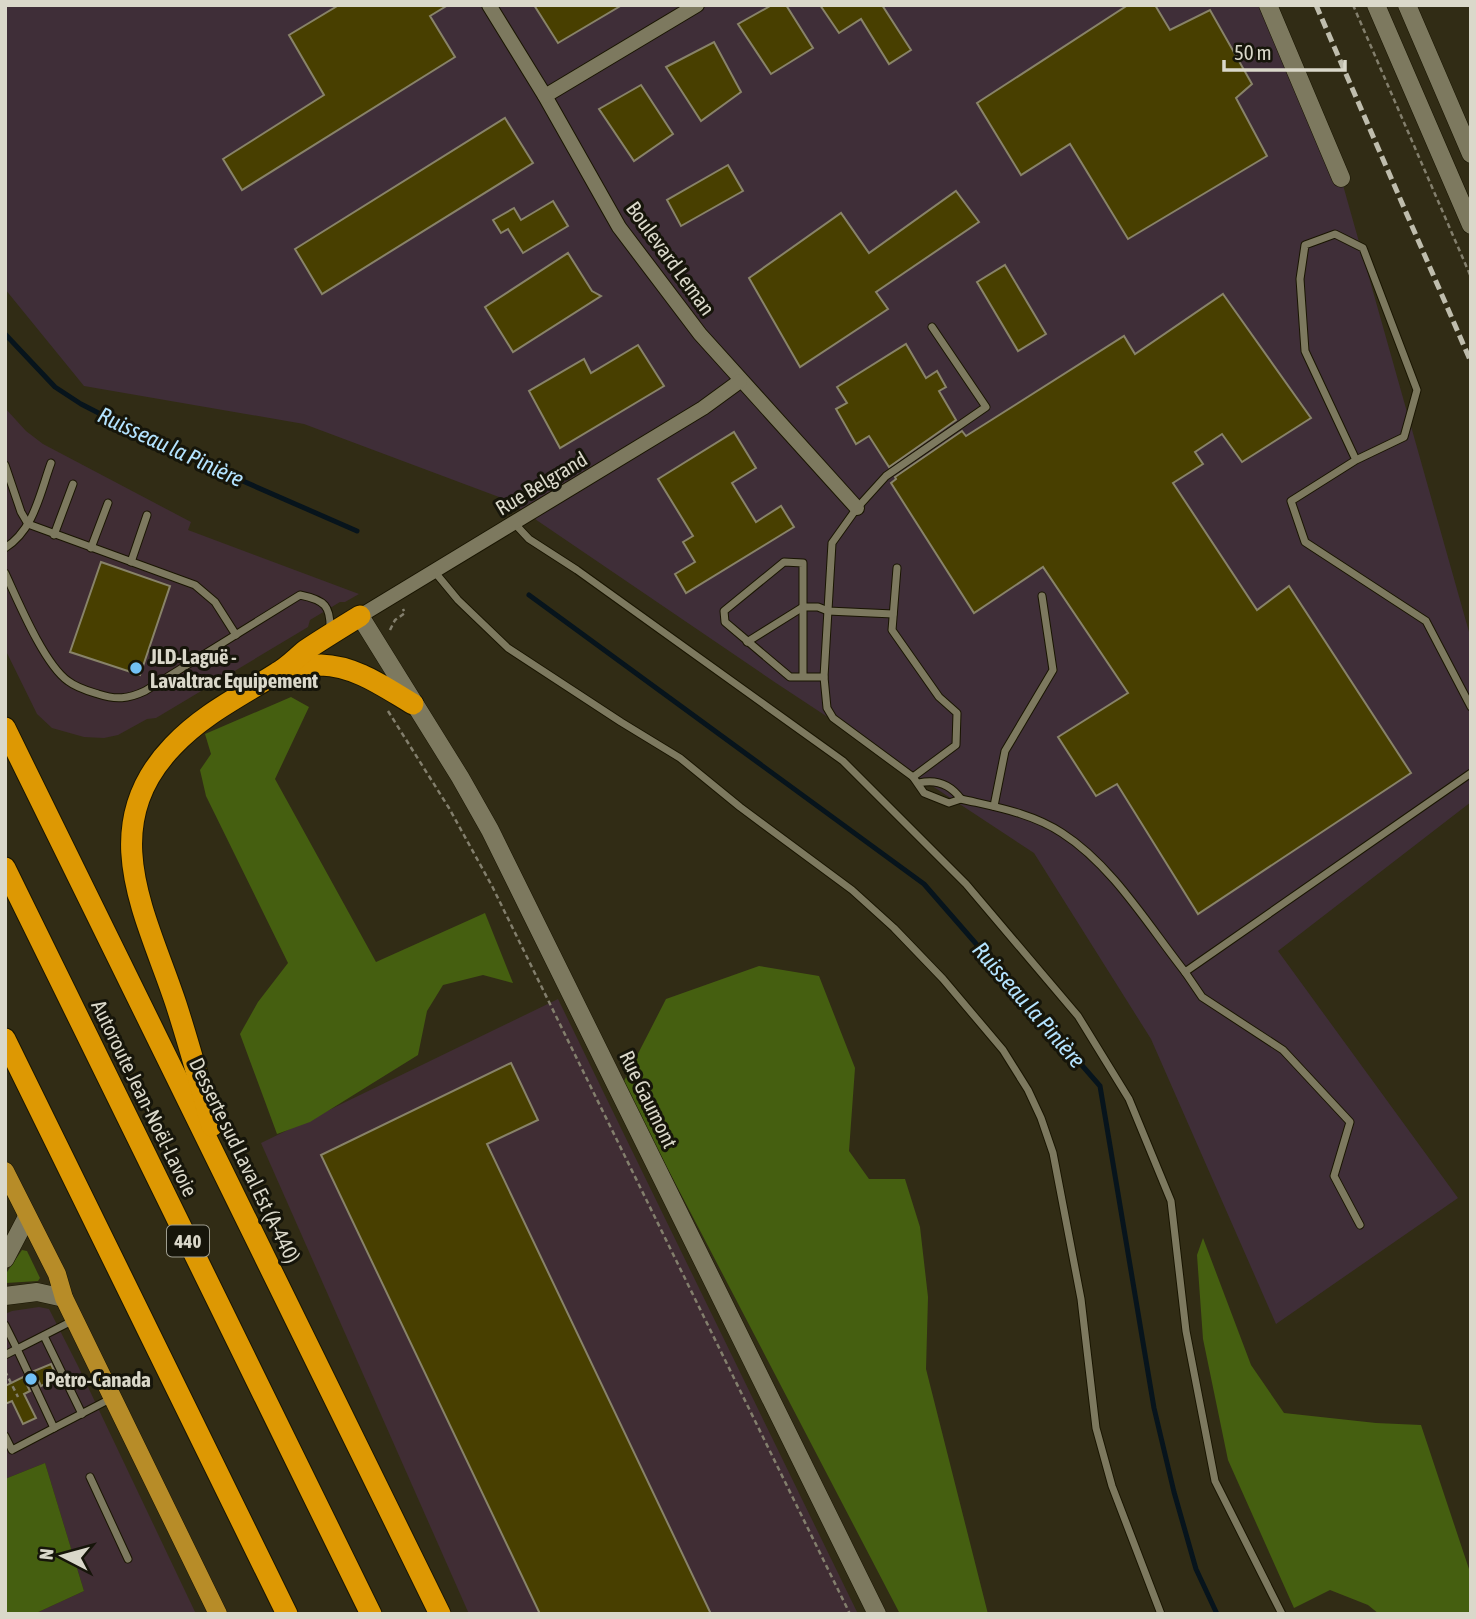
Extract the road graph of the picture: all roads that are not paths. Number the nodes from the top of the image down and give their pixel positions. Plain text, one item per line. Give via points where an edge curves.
1 (489, 5) edge
2 (697, 5) edge
3 (1268, 5) edge
4 (1376, 5) edge
5 (1407, 5) edge
6 (545, 96) junction
7 (1471, 153) edge
8 (1341, 178) dead end
9 (1471, 225) edge
10 (932, 327) dead end
11 (740, 381) junction
12 (1356, 460) junction
13 (51, 463) dead end
14 (5, 465) edge
15 (73, 484) dead end
16 (107, 503) dead end
17 (857, 508) junction
18 (147, 514) dead end
19 (28, 524) junction
20 (514, 524) junction
21 (54, 535) junction
22 (5, 548) edge
23 (91, 548) junction
24 (131, 562) junction
25 (897, 568) dead end
26 (434, 571) junction
27 (5, 573) edge
28 (1042, 596) dead end
29 (803, 607) junction
30 (828, 611) junction
31 (331, 614) junction
32 (893, 614) junction
33 (360, 616) junction
34 (236, 635) junction
35 (329, 636) junction
36 (747, 642) junction
37 (281, 671) junction
38 (803, 677) junction
39 (824, 677) junction
40 (413, 704) junction
41 (1471, 706) edge
42 (5, 728) edge
43 (1471, 773) edge
44 (916, 780) junction
45 (961, 799) junction
46 (994, 806) junction
47 (5, 868) edge
48 (1185, 972) junction
49 (5, 1039) edge
50 (5, 1171) edge
51 (230, 1185) junction
52 (27, 1217) junction
53 (1360, 1226) dead end
54 (5, 1259) edge
55 (5, 1296) edge
56 (64, 1298) junction
57 (75, 1320) junction
58 (5, 1325) edge
59 (44, 1336) junction
60 (17, 1349) junction
61 (5, 1355) edge
62 (112, 1398) junction
63 (82, 1414) junction
64 (54, 1428) junction
65 (5, 1436) edge
66 (9, 1451) edge
67 (90, 1477) dead end
68 (128, 1559) dead end
69 (218, 1614) edge
70 (287, 1614) edge
71 (370, 1614) edge
72 (440, 1614) edge
73 (877, 1614) edge
74 (1161, 1614) edge
75 (1282, 1614) edge

1 - 6 street, Boulevard Leman
2 - 6 street
3 - 8 street
4 - 9 street
5 - 7 street
6 - 11 street, Boulevard Leman via 619,227
10 - 17 lane via 986,407 886,476
11 - 17 street, Boulevard Leman
11 - 20 street, Rue Belgrand
12 - 12 lane via 1404,438 1417,390 1363,248 1335,234 1305,245 1300,279 1305,351
12 - 41 lane via 1291,501 1306,542 1426,621
13 - 19 lane
14 - 19 lane
15 - 21 lane
16 - 23 lane
17 - 30 lane via 832,543
18 - 24 lane
19 - 21 lane
19 - 22 lane
20 - 26 street, Rue Belgrand
20 - 75 lane via 843,761 966,884 1078,1016 1129,1099 1171,1201 1186,1331 1215,1481
21 - 23 lane
23 - 24 lane
24 - 34 lane via 202,590
25 - 32 lane
26 - 33 street, Rue Belgrand
26 - 74 lane via 508,648 680,758 852,890 943,979 1003,1050 1028,1090 1053,1153 1081,1299 1096,1429 1112,1486
27 - 34 lane via 54,667 69,682 106,696 124,699 145,691
28 - 46 lane via 1053,670 1005,751
29 - 30 lane
29 - 36 lane
29 - 36 lane via 803,563 784,562 724,611 725,622
29 - 38 lane
30 - 32 lane
30 - 39 lane
31 - 33 lane
31 - 34 lane via 318,600 300,595
31 - 35 lane
32 - 44 lane via 892,630 939,697 957,713 956,745
33 - 35 highway
33 - 40 street, Rue Gaumont
35 - 37 highway
36 - 38 lane via 790,677
37 - 40 highway via 318,665 344,668
37 - 51 highway via 214,710 172,747 147,783 132,837 141,907
38 - 39 lane
39 - 44 lane via 827,708 833,718
40 - 73 street, Rue Gaumont via 460,777 519,887
42 - 51 highway, Desserte sud Laval Est (A-440)
43 - 48 lane
44 - 45 lane via 932,780 954,789
44 - 45 lane via 924,793 949,803
45 - 46 lane
46 - 48 lane via 1060,832 1097,859
47 - 71 highway, Autoroute Jean-Noël-Lavoie / 440
48 - 53 lane via 1202,997 1283,1050 1350,1122 1335,1176
49 - 70 highway
50 - 52 main road
51 - 72 highway, Desserte sud Laval Est (A-440)
52 - 54 street
52 - 56 main road via 57,1274
55 - 56 street via 37,1292
56 - 57 main road
57 - 59 lane
57 - 62 main road
58 - 60 lane
59 - 60 lane
59 - 63 lane
60 - 61 lane
60 - 64 lane
62 - 63 lane
62 - 69 main road
63 - 64 lane
64 - 66 lane
65 - 66 lane
67 - 68 lane

